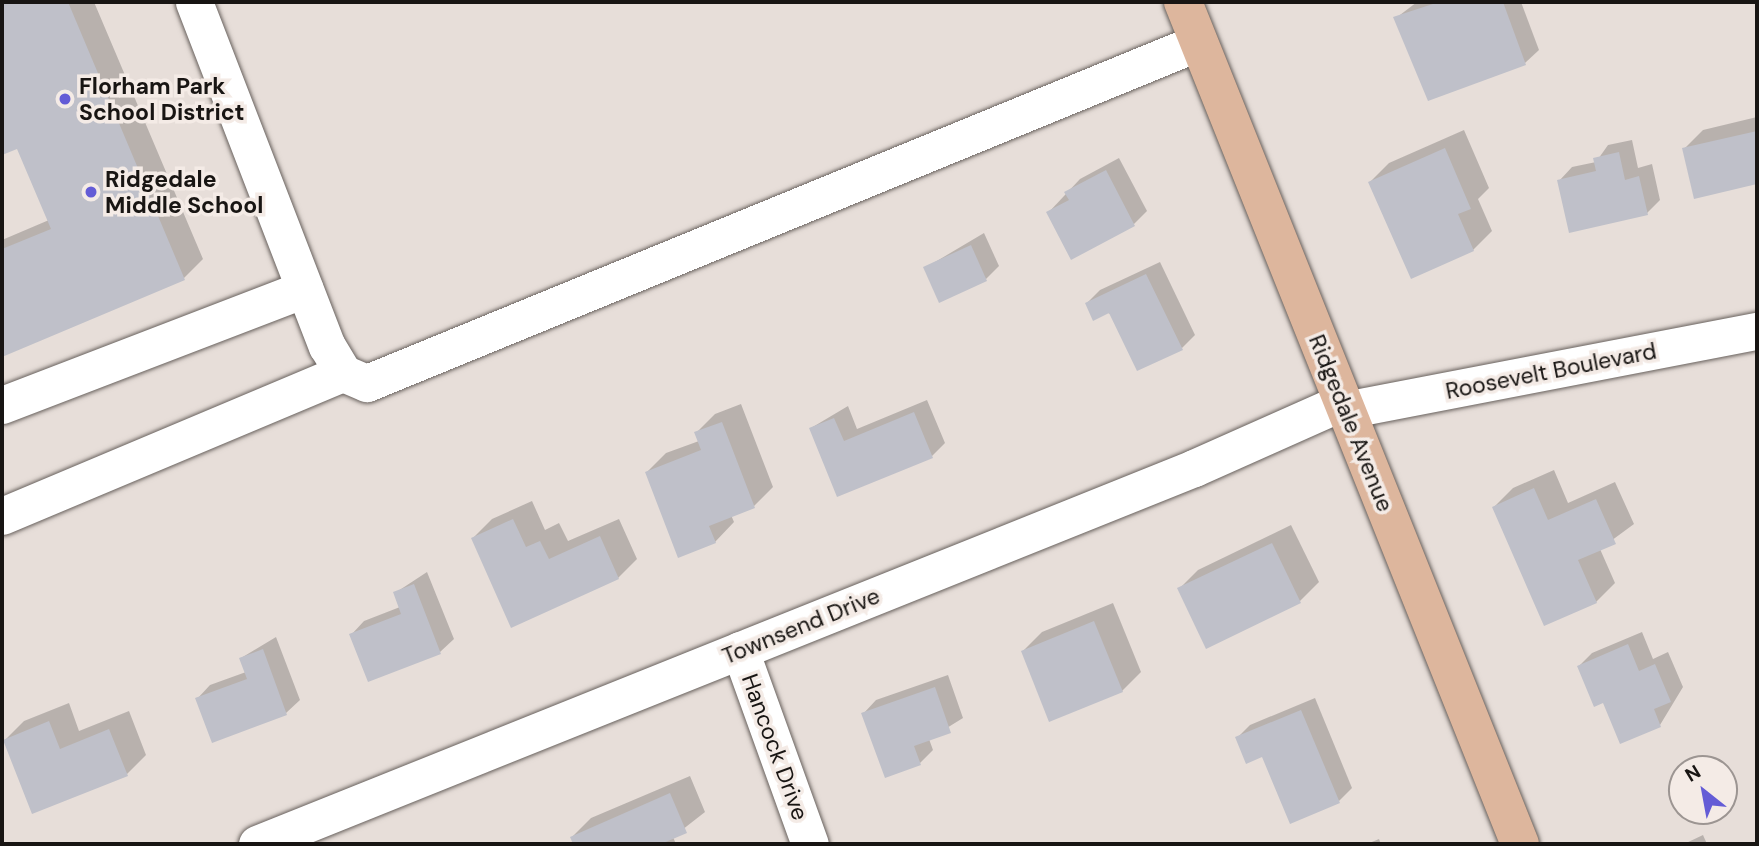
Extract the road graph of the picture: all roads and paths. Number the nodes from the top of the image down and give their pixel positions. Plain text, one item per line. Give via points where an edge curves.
1 (194, 2) edge
2 (1183, 2) edge
3 (1199, 42) junction
4 (304, 289) junction
5 (1757, 331) edge
6 (343, 373) junction
7 (2, 405) edge
8 (1343, 406) junction
9 (2, 516) edge
10 (740, 650) junction
11 (257, 844) edge
12 (810, 844) edge
13 (1520, 844) edge

1 - 4 street
2 - 3 main road, Ridgedale Avenue
3 - 6 street via 367,383
3 - 8 main road, Ridgedale Avenue
4 - 6 street
4 - 7 street
5 - 8 street, Roosevelt Boulevard
6 - 9 street
8 - 10 street, Townsend Drive
8 - 13 main road, Ridgedale Avenue
10 - 11 street, Townsend Drive
10 - 12 street, Hancock Drive

